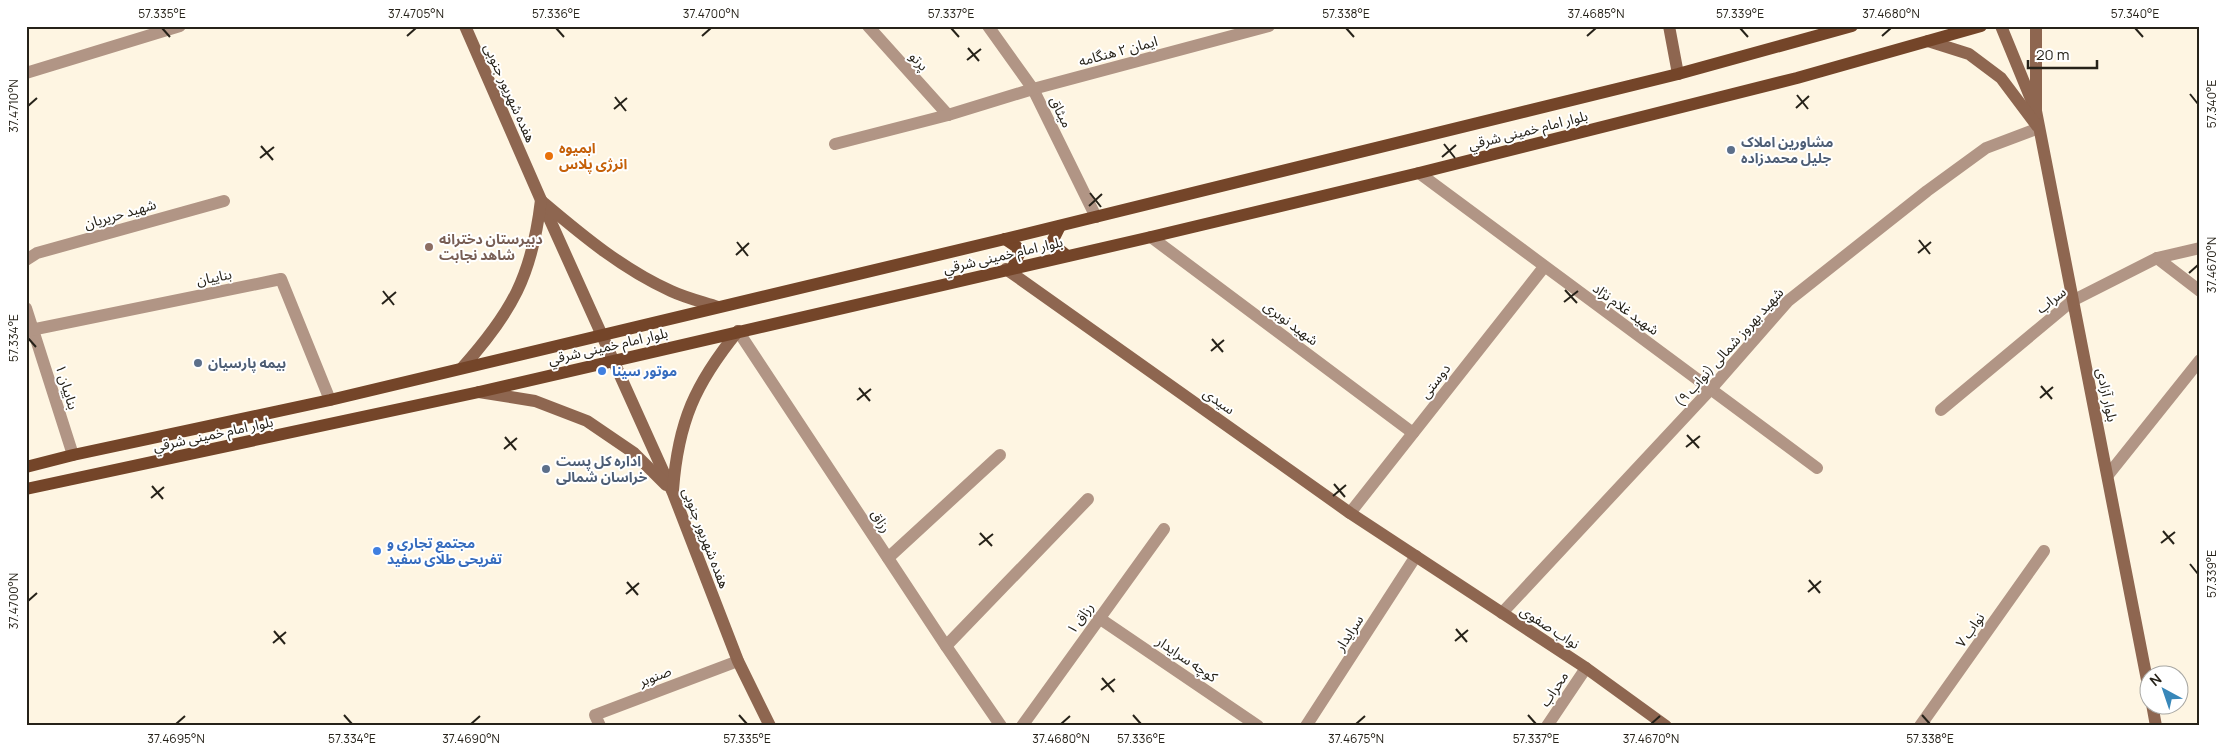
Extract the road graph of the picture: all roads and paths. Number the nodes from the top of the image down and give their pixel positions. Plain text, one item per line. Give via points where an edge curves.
1 (180, 26) edge
2 (465, 26) edge
3 (868, 26) edge
4 (988, 26) edge
5 (1269, 26) edge
6 (1669, 26) edge
7 (1852, 26) edge
8 (1980, 26) edge
9 (2002, 26) edge
10 (2036, 26) edge
11 (1928, 41) junction
12 (26, 73) edge
13 (1678, 74) junction
14 (1033, 89) junction
15 (2036, 111) junction
16 (948, 115) junction
17 (2039, 128) junction
18 (835, 144) dead end
19 (1419, 173) junction
20 (224, 200) dead end
21 (541, 200) junction
22 (1096, 217) junction
23 (1060, 226) junction
24 (1151, 237) junction
25 (1005, 239) junction
26 (2200, 248) edge
27 (1067, 256) junction
28 (2157, 258) junction
29 (26, 260) edge
30 (1544, 267) junction
31 (1010, 268) junction
32 (2200, 291) edge
33 (2072, 301) junction
34 (718, 307) junction
35 (26, 308) edge
36 (30, 330) edge
37 (738, 331) junction
38 (602, 335) junction
39 (2200, 360) edge
40 (613, 361) junction
41 (462, 368) junction
42 (1710, 390) junction
43 (479, 392) junction
44 (330, 400) junction
45 (1941, 410) dead end
46 (1413, 433) junction
47 (73, 455) junction
48 (1000, 455) dead end
49 (26, 467) edge
50 (1817, 468) dead end
51 (2108, 475) junction
52 (26, 489) edge
53 (673, 492) junction
54 (1088, 499) dead end
55 (1350, 513) junction
56 (1164, 529) dead end
57 (2044, 551) dead end
58 (1416, 556) junction
59 (888, 558) junction
60 (1502, 613) junction
61 (1099, 618) junction
62 (946, 646) junction
63 (738, 661) junction
64 (2144, 664) edge
65 (1586, 668) junction
66 (600, 726) edge
67 (770, 726) edge
68 (1001, 726) edge
69 (1022, 726) edge
70 (1258, 726) edge
71 (1306, 726) edge
72 (1547, 726) edge
73 (1666, 726) edge
74 (1920, 726) edge

1 - 12 street
2 - 21 main road, هفده شهریور جنوبی
3 - 16 street, پرتو
4 - 14 street, میثاق
5 - 14 street, ایمان ۲ هنگامه
6 - 13 main road
7 - 13 main road, بلوار امام خمینی شرقي
8 - 11 main road, بلوار امام خمینی شرقي
9 - 15 main road, بلوار آزادی
10 - 15 main road, بلوار آزادی
11 - 17 main road via 1969,54 2002,78
11 - 19 main road, بلوار امام خمینی شرقي via 1797,78
13 - 22 main road, بلوار امام خمینی شرقي
14 - 16 street, ایمان ۲ هنگامه
14 - 22 street, میثاق
15 - 17 main road, بلوار آزادی
16 - 18 street, ایمان ۲ هنگامه
17 - 33 main road, بلوار آزادی
17 - 42 street, شهید بهروز شمالی (نواب ۹) via 1986,148 1911,203 1788,301
19 - 24 main road, بلوار امام خمینی شرقي
19 - 30 street, شهید غلام نژاد
20 - 29 street, شهید حریریان via 37,253
21 - 34 main road via 581,235 625,265 671,292
21 - 38 main road, هفده شهریور جنوبی
21 - 41 main road via 536,238 526,274 488,339
22 - 23 main road, بلوار امام خمینی شرقي
23 - 25 main road, بلوار امام خمینی شرقي
23 - 27 main road via 1053,240
24 - 27 main road, بلوار امام خمینی شرقي
24 - 46 street, شهید نوبری
25 - 31 main road via 1017,247 1019,254
25 - 34 main road, بلوار امام خمینی شرقي
26 - 28 street, سراب
27 - 31 main road, بلوار امام خمینی شرقي
28 - 32 street
28 - 33 street, سراب
30 - 42 street, شهید غلام نژاد
30 - 46 street, دوستی
31 - 37 main road, بلوار امام خمینی شرقي
31 - 55 main road, سیدی
33 - 45 street, سراب
33 - 51 main road, بلوار آزادی
34 - 38 main road, بلوار امام خمینی شرقي
35 - 36 street
36 - 44 street, بناییان via 281,279
36 - 47 street, بناییان ۱
37 - 40 main road, بلوار امام خمینی شرقي
37 - 53 main road via 716,359 694,398 675,457
37 - 59 street, رزاق
38 - 40 main road, هفده شهریور جنوبی
38 - 41 main road, بلوار امام خمینی شرقي
39 - 51 street
40 - 43 main road, بلوار امام خمینی شرقي
40 - 53 main road, هفده شهریور جنوبی
41 - 44 main road, بلوار امام خمینی شرقي
42 - 50 street, شهید غلام نژاد
42 - 60 street, شهید بهروز شمالی (نواب ۹)
43 - 52 main road, بلوار امام خمینی شرقي
43 - 53 main road via 534,401 587,421 634,453
44 - 47 main road, بلوار امام خمینی شرقي
46 - 55 street, دوستی
47 - 49 main road, بلوار امام خمینی شرقي
48 - 59 street
51 - 64 main road, بلوار آزادی
53 - 63 main road, هفده شهریور جنوبی
54 - 62 street
55 - 58 main road, سیدی
56 - 61 street, رزاق ۱
57 - 74 street, نواب ۷
58 - 60 main road, نواب صفوی
58 - 71 street, سرایدار
59 - 62 street, رزاق
60 - 65 main road, نواب صفوی
61 - 69 street, رزاق ۱
61 - 70 street, کوچه سرایدار
62 - 68 street, رزاق
63 - 66 street, صنوبر via 595,715
63 - 67 main road, هفده شهریور جنوبی
65 - 72 street, محراب
65 - 73 main road, نواب صفوی

